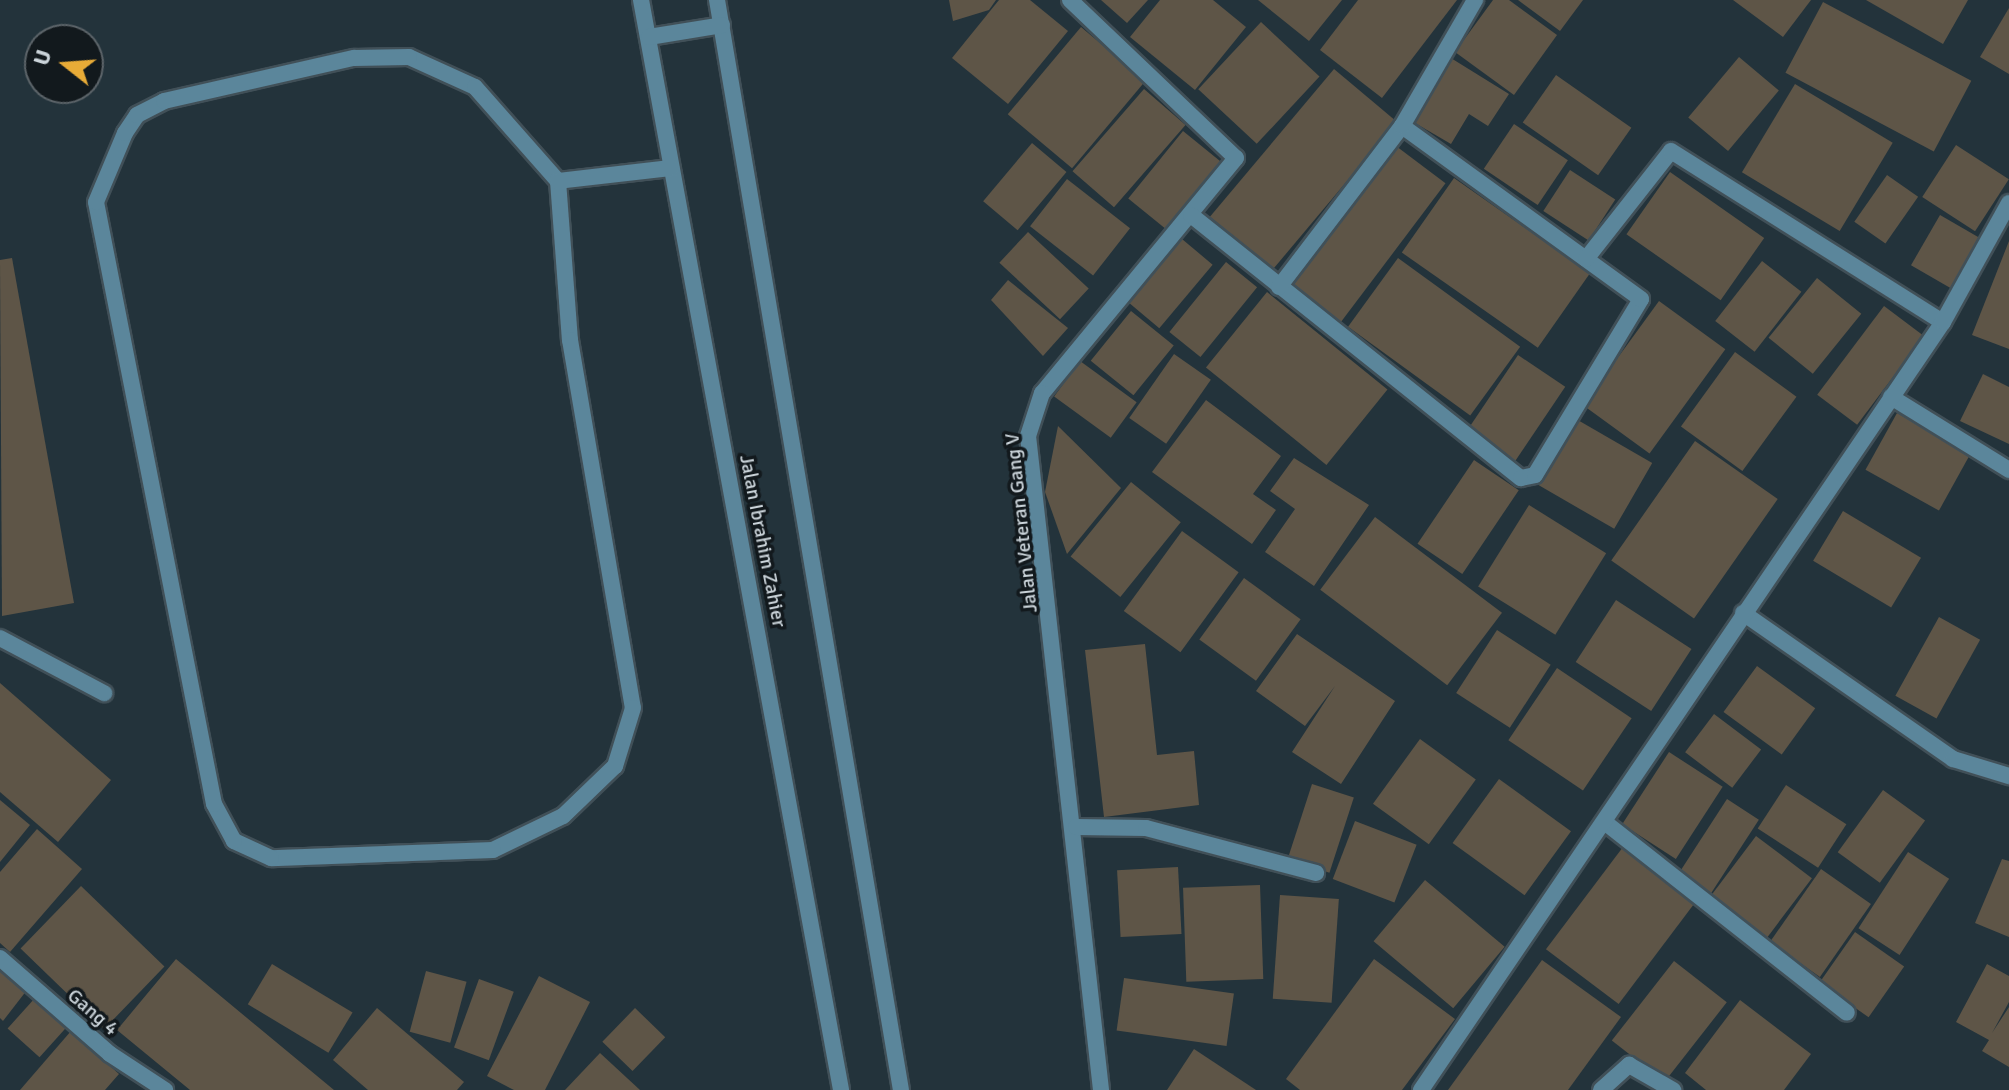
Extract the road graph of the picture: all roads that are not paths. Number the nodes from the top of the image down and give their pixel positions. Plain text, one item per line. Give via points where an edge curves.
1 (641, 0) edge
2 (717, 0) edge
3 (1070, 0) edge
4 (1475, 0) edge
5 (722, 25) junction
6 (649, 37) junction
7 (1402, 126) junction
8 (671, 168) junction
9 (558, 181) junction
10 (2009, 203) edge
11 (1191, 215) junction
12 (1586, 259) junction
13 (1279, 287) junction
14 (1943, 322) junction
15 (1891, 397) junction
16 (2009, 470) edge
17 (1743, 613) junction
18 (0, 638) edge
19 (104, 693) dead end
20 (2009, 776) edge
21 (1607, 824) junction
22 (1076, 827) junction
23 (1316, 873) dead end
24 (0, 958) edge
25 (1847, 1013) dead end
26 (165, 1090) edge
27 (841, 1090) edge
28 (901, 1090) edge
29 (1101, 1090) edge
30 (1421, 1090) edge
31 (1601, 1090) edge
32 (1673, 1090) edge

1 - 6 street, Jalan Ibrahim Zahier
2 - 5 street
3 - 11 street, Jalan Veteran Gang V via 1234,149 1233,167
4 - 7 street
5 - 6 street
5 - 28 street
6 - 8 street, Jalan Ibrahim Zahier
7 - 12 street
7 - 13 street
8 - 9 street
8 - 27 street, Jalan Ibrahim Zahier
9 - 9 street via 475,87 409,57 354,58 164,101 137,115 110,158 96,202 214,804 234,841 271,858 493,850 563,816 615,766 633,708 570,340
10 - 14 street
11 - 13 street
11 - 22 street, Jalan Veteran Gang V via 1042,393 1028,436
12 - 13 street via 1641,299 1535,475 1521,478
12 - 14 street via 1671,151
14 - 15 street
15 - 16 street
15 - 17 street
17 - 20 street via 1953,759
17 - 21 street
18 - 19 street
21 - 25 street
21 - 30 street
22 - 23 street via 1146,828
22 - 29 street, Jalan Veteran Gang V
24 - 26 street, Gang 4 via 110,1054
31 - 32 street via 1629,1065

